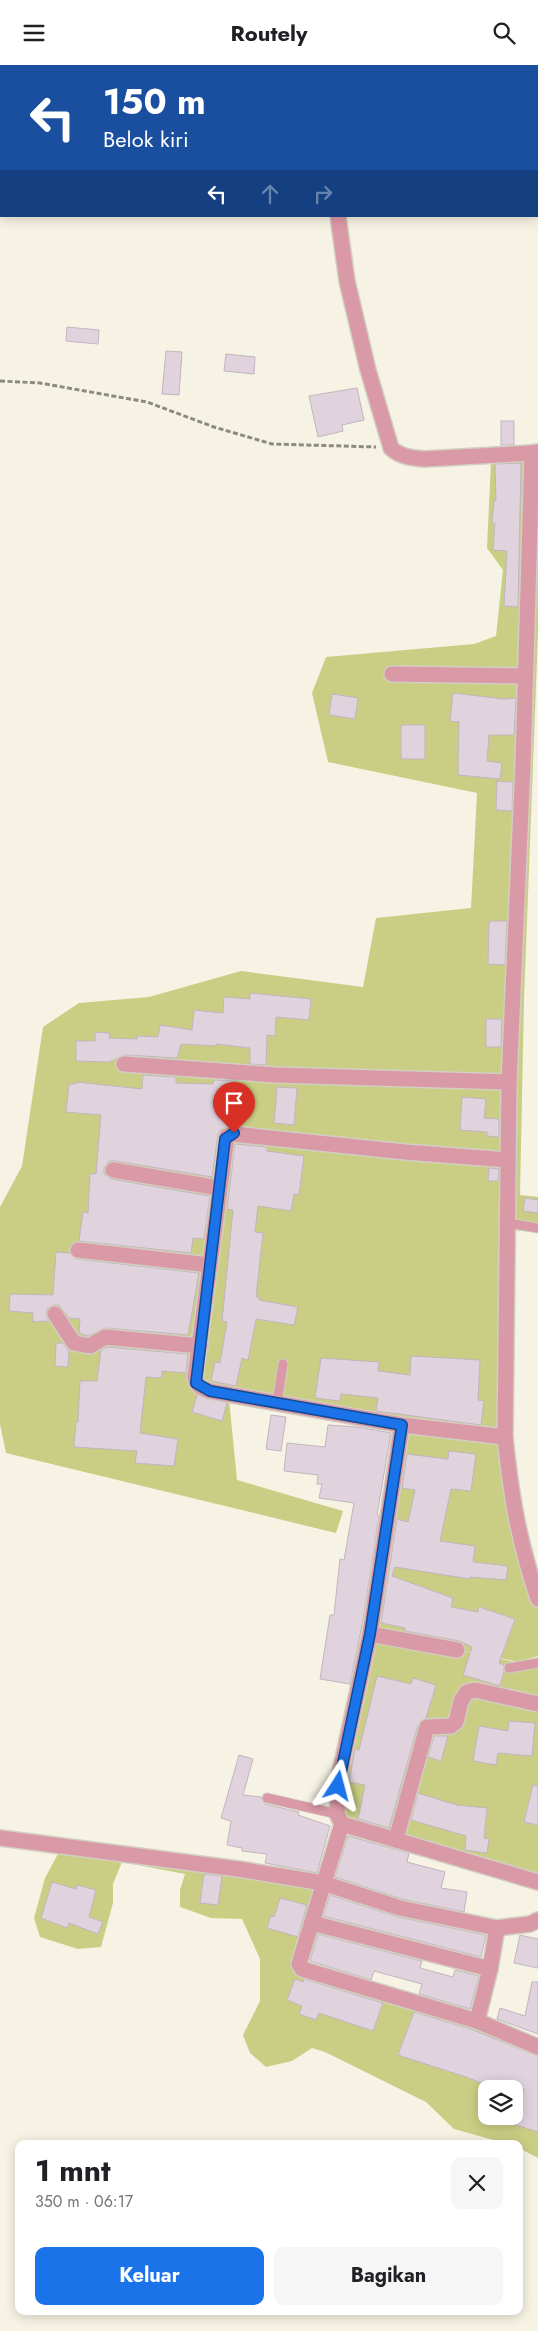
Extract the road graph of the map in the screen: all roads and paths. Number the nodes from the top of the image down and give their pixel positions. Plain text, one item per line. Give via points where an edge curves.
1 (338, 217) edge
2 (0, 381) edge
3 (391, 448) junction
4 (535, 453) edge
5 (392, 674) dead end
6 (525, 676) junction
7 (124, 1064) dead end
8 (509, 1082) junction
9 (508, 1160) junction
10 (113, 1170) dead end
11 (219, 1189) junction
12 (508, 1223) junction
13 (538, 1229) edge
14 (78, 1250) dead end
15 (210, 1265) junction
16 (55, 1314) dead end
17 (200, 1346) junction
18 (283, 1364) dead end
19 (277, 1403) junction
20 (402, 1425) junction
21 (505, 1437) junction
22 (538, 1599) edge
23 (370, 1634) junction
24 (457, 1650) dead end
25 (538, 1663) edge
26 (509, 1668) dead end
27 (538, 1704) edge
28 (267, 1798) dead end
29 (340, 1819) junction
30 (0, 1838) edge
31 (396, 1839) junction
32 (538, 1882) edge
33 (323, 1883) junction
34 (538, 1920) edge
35 (312, 1923) junction
36 (497, 1928) junction
37 (490, 1969) junction
38 (476, 2021) junction
39 (538, 2047) edge

1 - 3 street via 347,281
2 - 3 path via 40,383 147,402 272,444
3 - 4 street via 408,457 425,459
4 - 6 street
5 - 6 street
6 - 8 street
7 - 8 street via 276,1075
8 - 9 street
9 - 11 street via 234,1133 225,1139
9 - 12 street
10 - 11 street
11 - 15 street
12 - 13 lane
12 - 21 street
14 - 15 street
15 - 17 street
16 - 17 street via 71,1341 78,1344 95,1345 105,1337
17 - 19 street via 195,1377 200,1387
18 - 19 lane
19 - 20 street
20 - 21 street
20 - 23 street
21 - 22 street via 512,1502 524,1559
23 - 24 street
23 - 29 street via 340,1773
25 - 26 lane
27 - 31 street via 482,1691 467,1692 461,1701 456,1722 451,1726 429,1725
28 - 29 lane
29 - 31 street
29 - 33 street
30 - 33 street
31 - 32 street
33 - 35 street
33 - 36 street via 400,1908
34 - 36 street
35 - 37 street
35 - 38 street via 300,1959 302,1969
36 - 37 street
37 - 38 street
38 - 39 street

